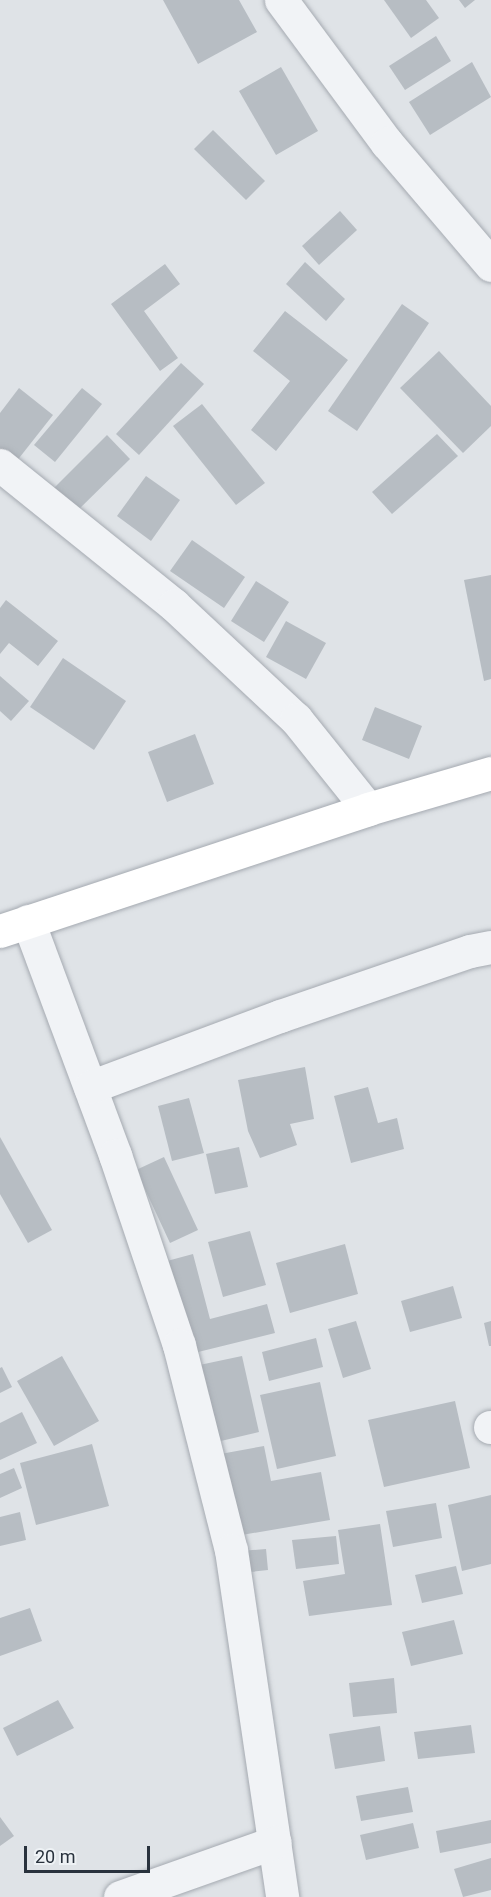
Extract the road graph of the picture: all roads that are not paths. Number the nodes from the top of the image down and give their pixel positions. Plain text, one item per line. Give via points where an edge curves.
1 (281, 0) edge
2 (491, 265) edge
3 (0, 465) edge
4 (491, 773) edge
5 (368, 809) junction
6 (14, 926) edge
7 (491, 947) edge
8 (90, 1087) junction
9 (275, 1842) junction
10 (120, 1897) edge
11 (282, 1897) edge

1 - 2 street via 387,143
3 - 5 street via 174,605 288,711
4 - 5 main road
5 - 6 main road
6 - 8 street
7 - 8 street via 302,1008
8 - 9 street via 179,1345 231,1550
9 - 10 street
9 - 11 street

